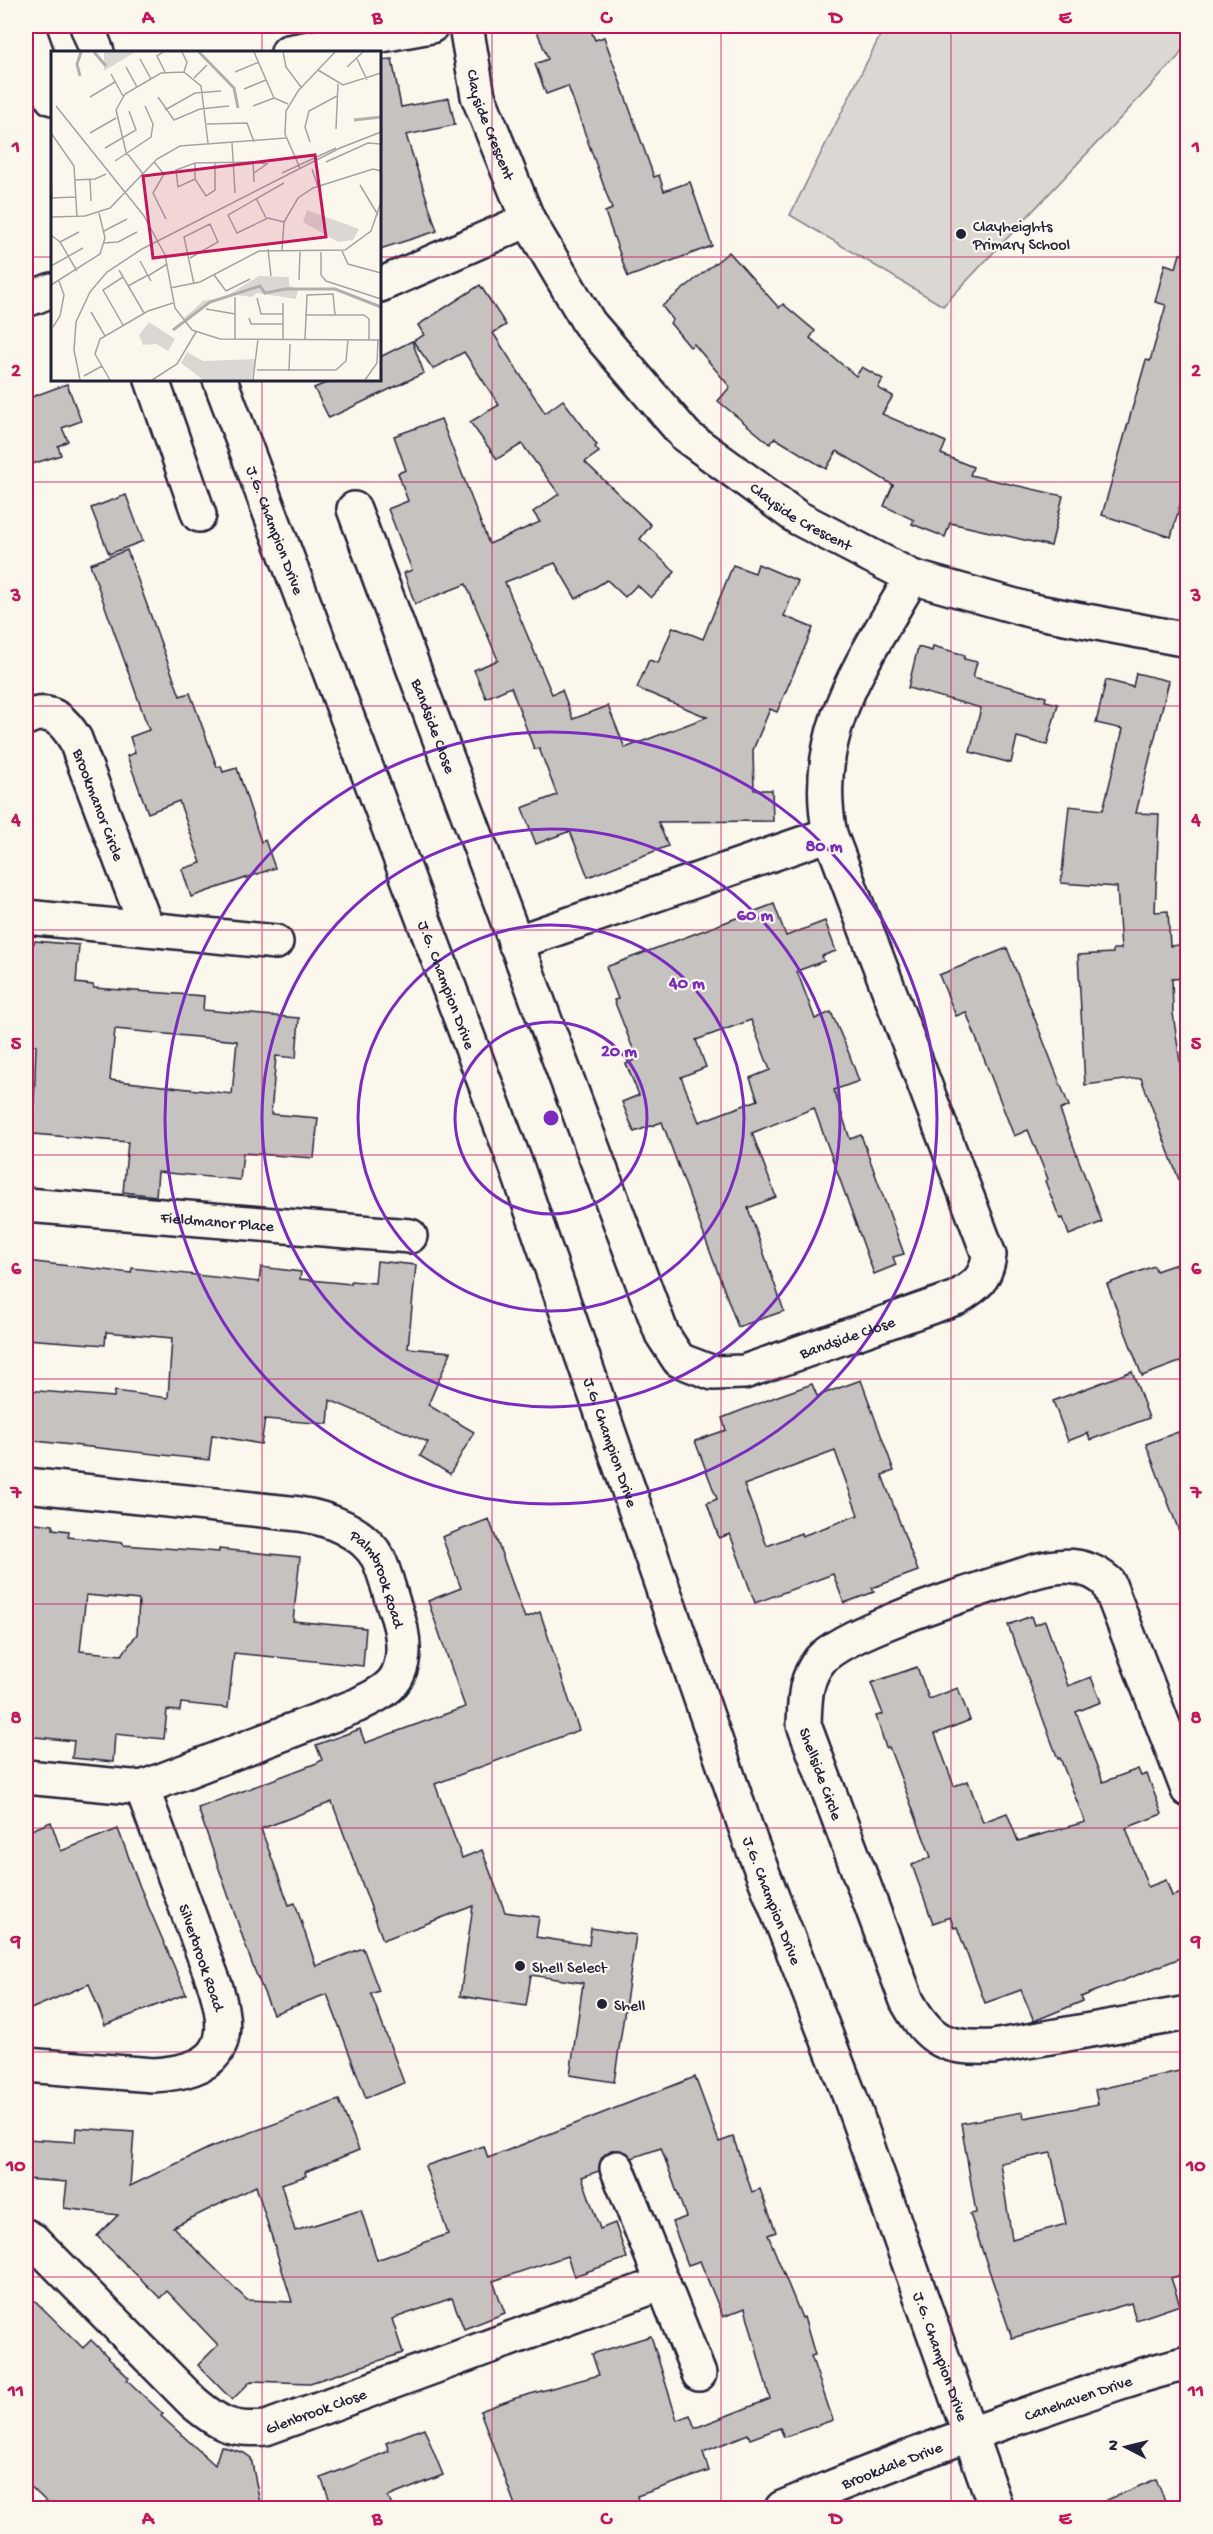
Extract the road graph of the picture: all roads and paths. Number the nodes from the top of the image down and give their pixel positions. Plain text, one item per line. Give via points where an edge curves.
1 (27, 26) edge
2 (87, 26) edge
3 (431, 26) edge
4 (466, 26) edge
5 (97, 51) edge
6 (294, 51) edge
7 (51, 95) edge
8 (528, 220) junction
9 (381, 285) edge
10 (51, 290) edge
11 (26, 300) edge
12 (152, 381) edge
13 (220, 381) edge
14 (354, 509) dead end
15 (199, 515) dead end
16 (912, 577) junction
17 (1188, 640) edge
18 (26, 718) edge
19 (830, 834) junction
20 (26, 917) edge
21 (147, 929) junction
22 (276, 942) dead end
23 (515, 943) junction
24 (26, 1205) edge
25 (410, 1236) dead end
26 (26, 1485) edge
27 (26, 1777) edge
28 (142, 1788) junction
29 (1188, 1790) edge
30 (1188, 2013) edge
31 (26, 2065) edge
32 (617, 2168) dead end
33 (26, 2236) edge
34 (663, 2283) junction
35 (1188, 2362) edge
36 (699, 2374) dead end
37 (969, 2435) junction
38 (782, 2508) edge
39 (996, 2508) edge

1 - 7 street
2 - 5 street
3 - 6 street
4 - 8 street, Clayside Crescent via 478,96
8 - 9 street
8 - 16 street, Clayside Crescent via 589,323 686,436 798,518
10 - 11 street
12 - 15 street
13 - 37 street, J.G. Champion Drive via 516,1166 752,1843 850,2097
14 - 23 street, Bandside Close
16 - 17 street, Clayside Crescent via 1033,611
16 - 19 street, Bandside Close via 840,710 824,771 824,804
18 - 21 street, Brookmanor Circle via 35,714 54,715 66,723
19 - 23 street
19 - 23 street, Bandside Close via 988,1254 987,1269 980,1284 956,1298 744,1372 713,1373 679,1360 662,1334
20 - 21 street
21 - 22 street
24 - 25 street, Fieldmanor Place
26 - 28 street, Palmbrook Road via 320,1517 357,1537 377,1557 402,1629 398,1675 385,1690 358,1705
27 - 28 street
28 - 31 street, Silverbrook Road via 216,1988 225,2032 215,2053 198,2066 174,2074
29 - 30 street, Shellside Circle via 1108,1582 1095,1571 1076,1565 1032,1572 854,1636 821,1659 805,1688 804,1725 907,2001 919,2022 937,2038 961,2048 993,2047
32 - 34 street
33 - 34 street, Glenbrook Close via 192,2402 218,2422 243,2430 266,2428
34 - 36 street
35 - 37 street, Canehaven Drive
37 - 38 street, Brookdale Drive
37 - 39 street, J.G. Champion Drive

